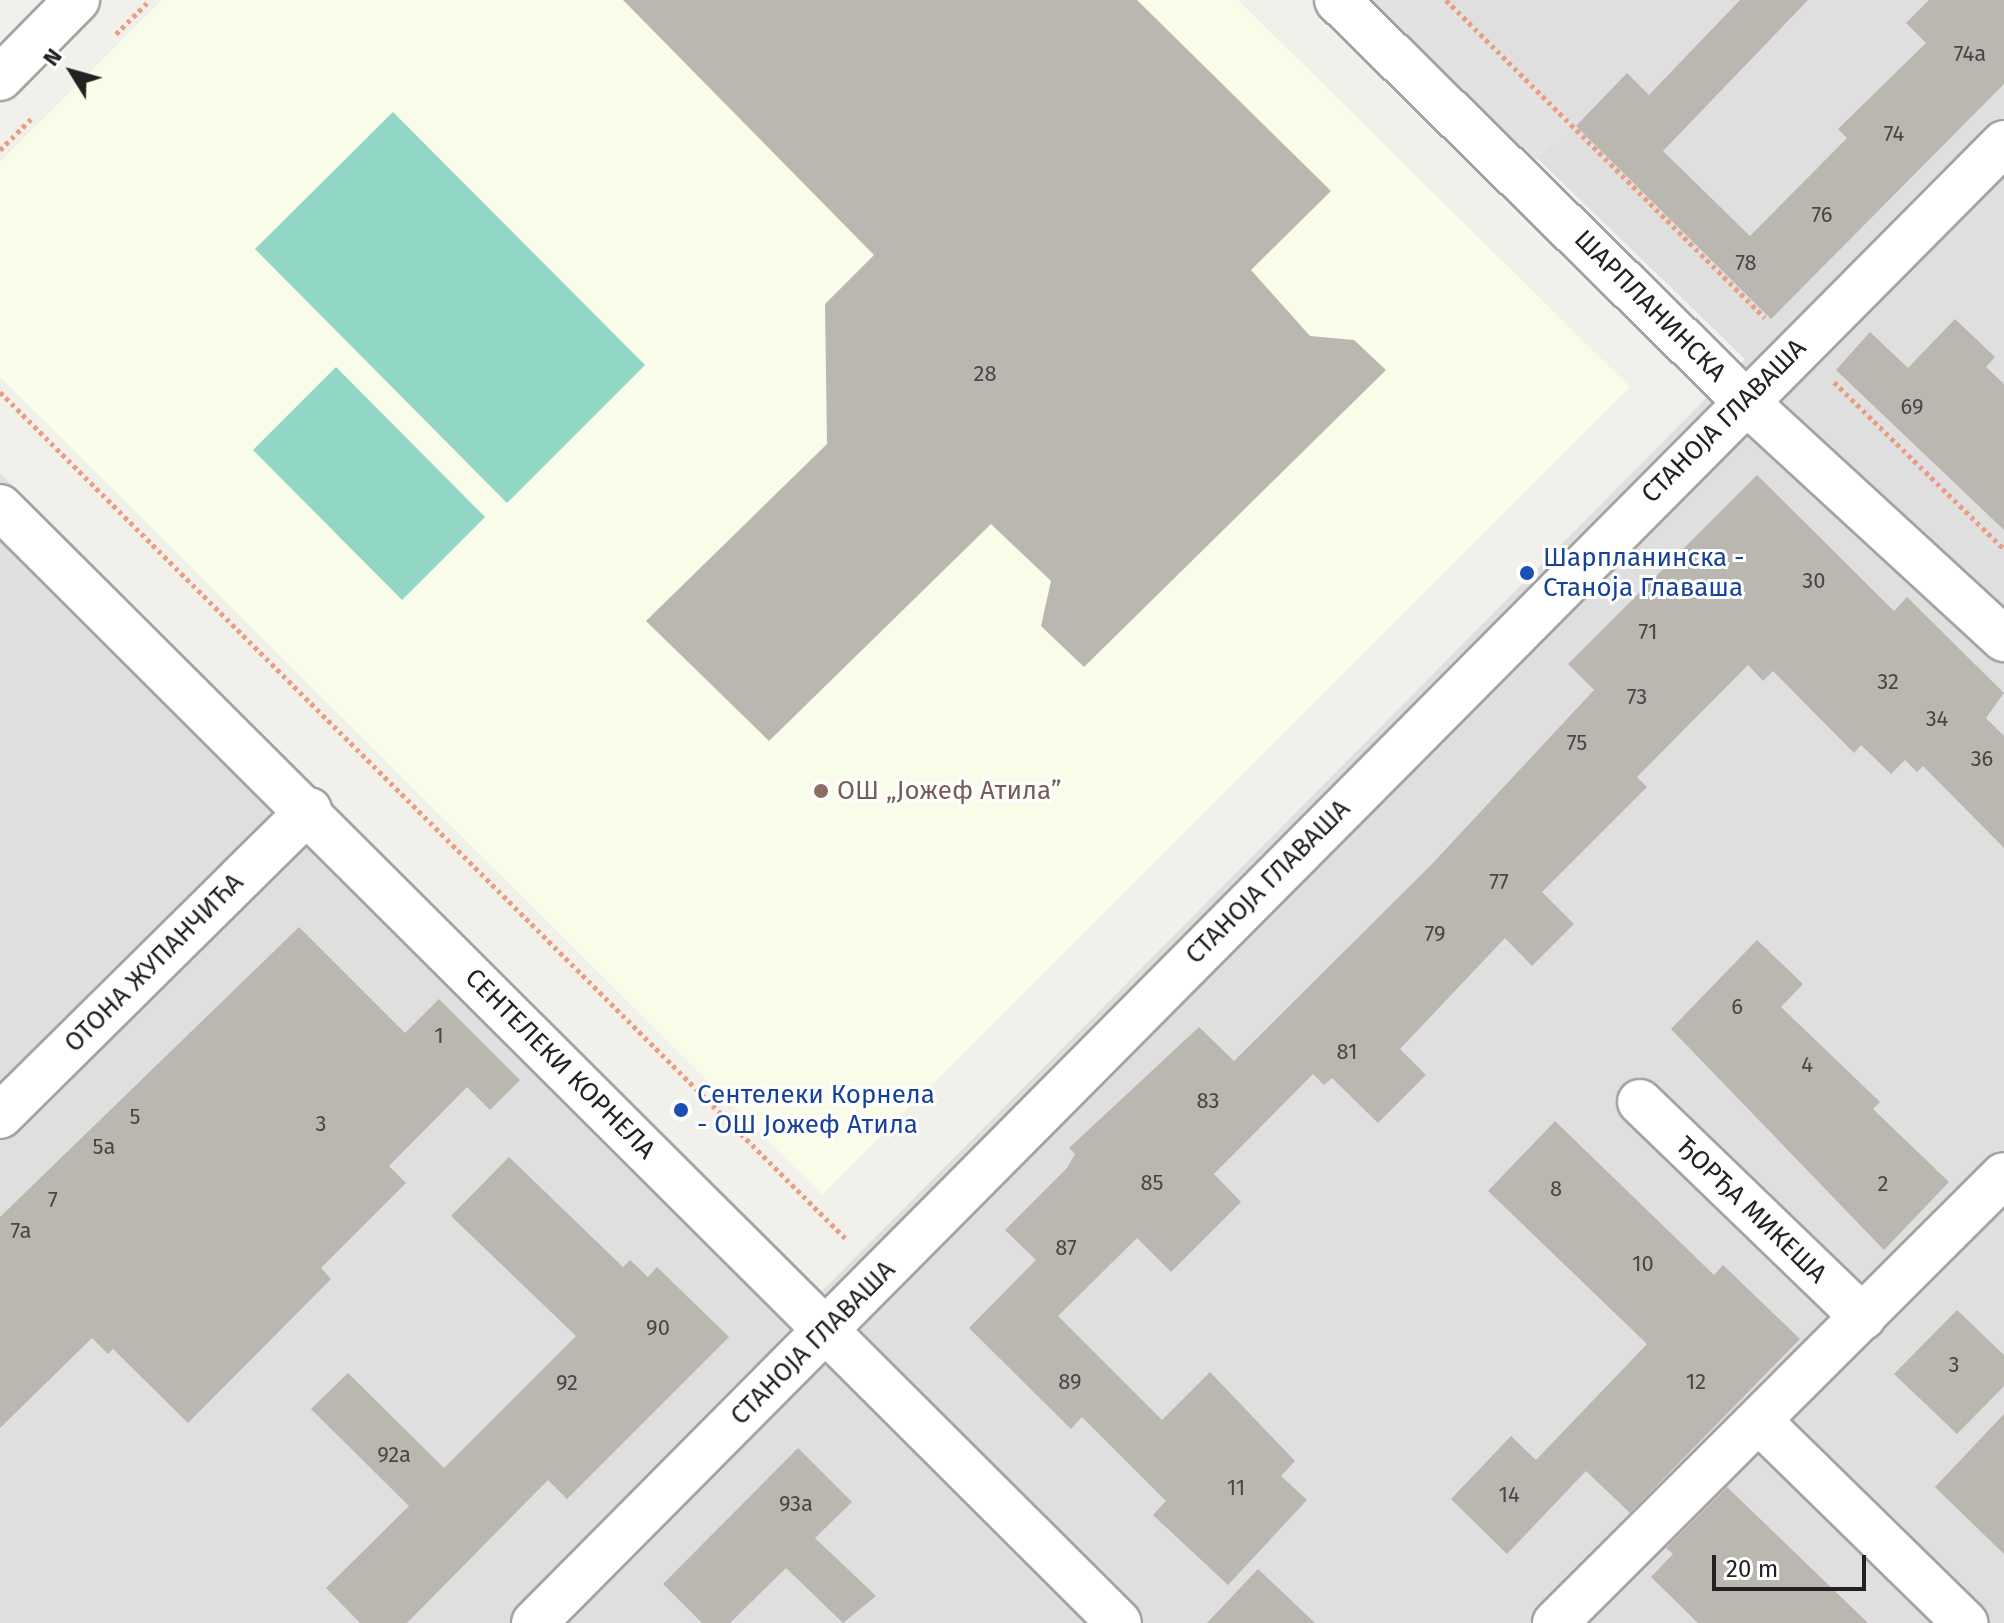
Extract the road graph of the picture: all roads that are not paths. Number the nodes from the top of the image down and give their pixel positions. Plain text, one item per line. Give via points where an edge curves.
1 (77, 0) edge
2 (1337, 0) edge
3 (0, 78) edge
4 (2004, 143) edge
5 (1743, 399) junction
6 (0, 507) edge
7 (2004, 639) edge
8 (309, 810) junction
9 (1640, 1102) dead end
10 (0, 1116) edge
11 (2004, 1175) edge
12 (1863, 1317) junction
13 (825, 1330) junction
14 (1759, 1421) junction
15 (534, 1623) edge
16 (1119, 1623) edge
17 (1555, 1623) edge
18 (1965, 1623) edge

1 - 3 street
2 - 5 street, ШАРПЛАНИНСКА
4 - 5 street, СТАНОЈА ГЛАВАША
5 - 7 street, ШАРПЛАНИНСКА
5 - 13 street, СТАНОЈА ГЛАВАША
6 - 8 street, СЕНТЕЛЕКИ КОРНЕЛА
8 - 10 street, ОТОНА ЖУПАНЧИЋА
8 - 13 street, СЕНТЕЛЕКИ КОРНЕЛА
9 - 12 street, ЂОРЂА МИКЕША
11 - 12 street
12 - 14 street
13 - 15 street, СТАНОЈА ГЛАВАША
13 - 16 street, СЕНТЕЛЕКИ КОРНЕЛА
14 - 17 street
14 - 18 street

